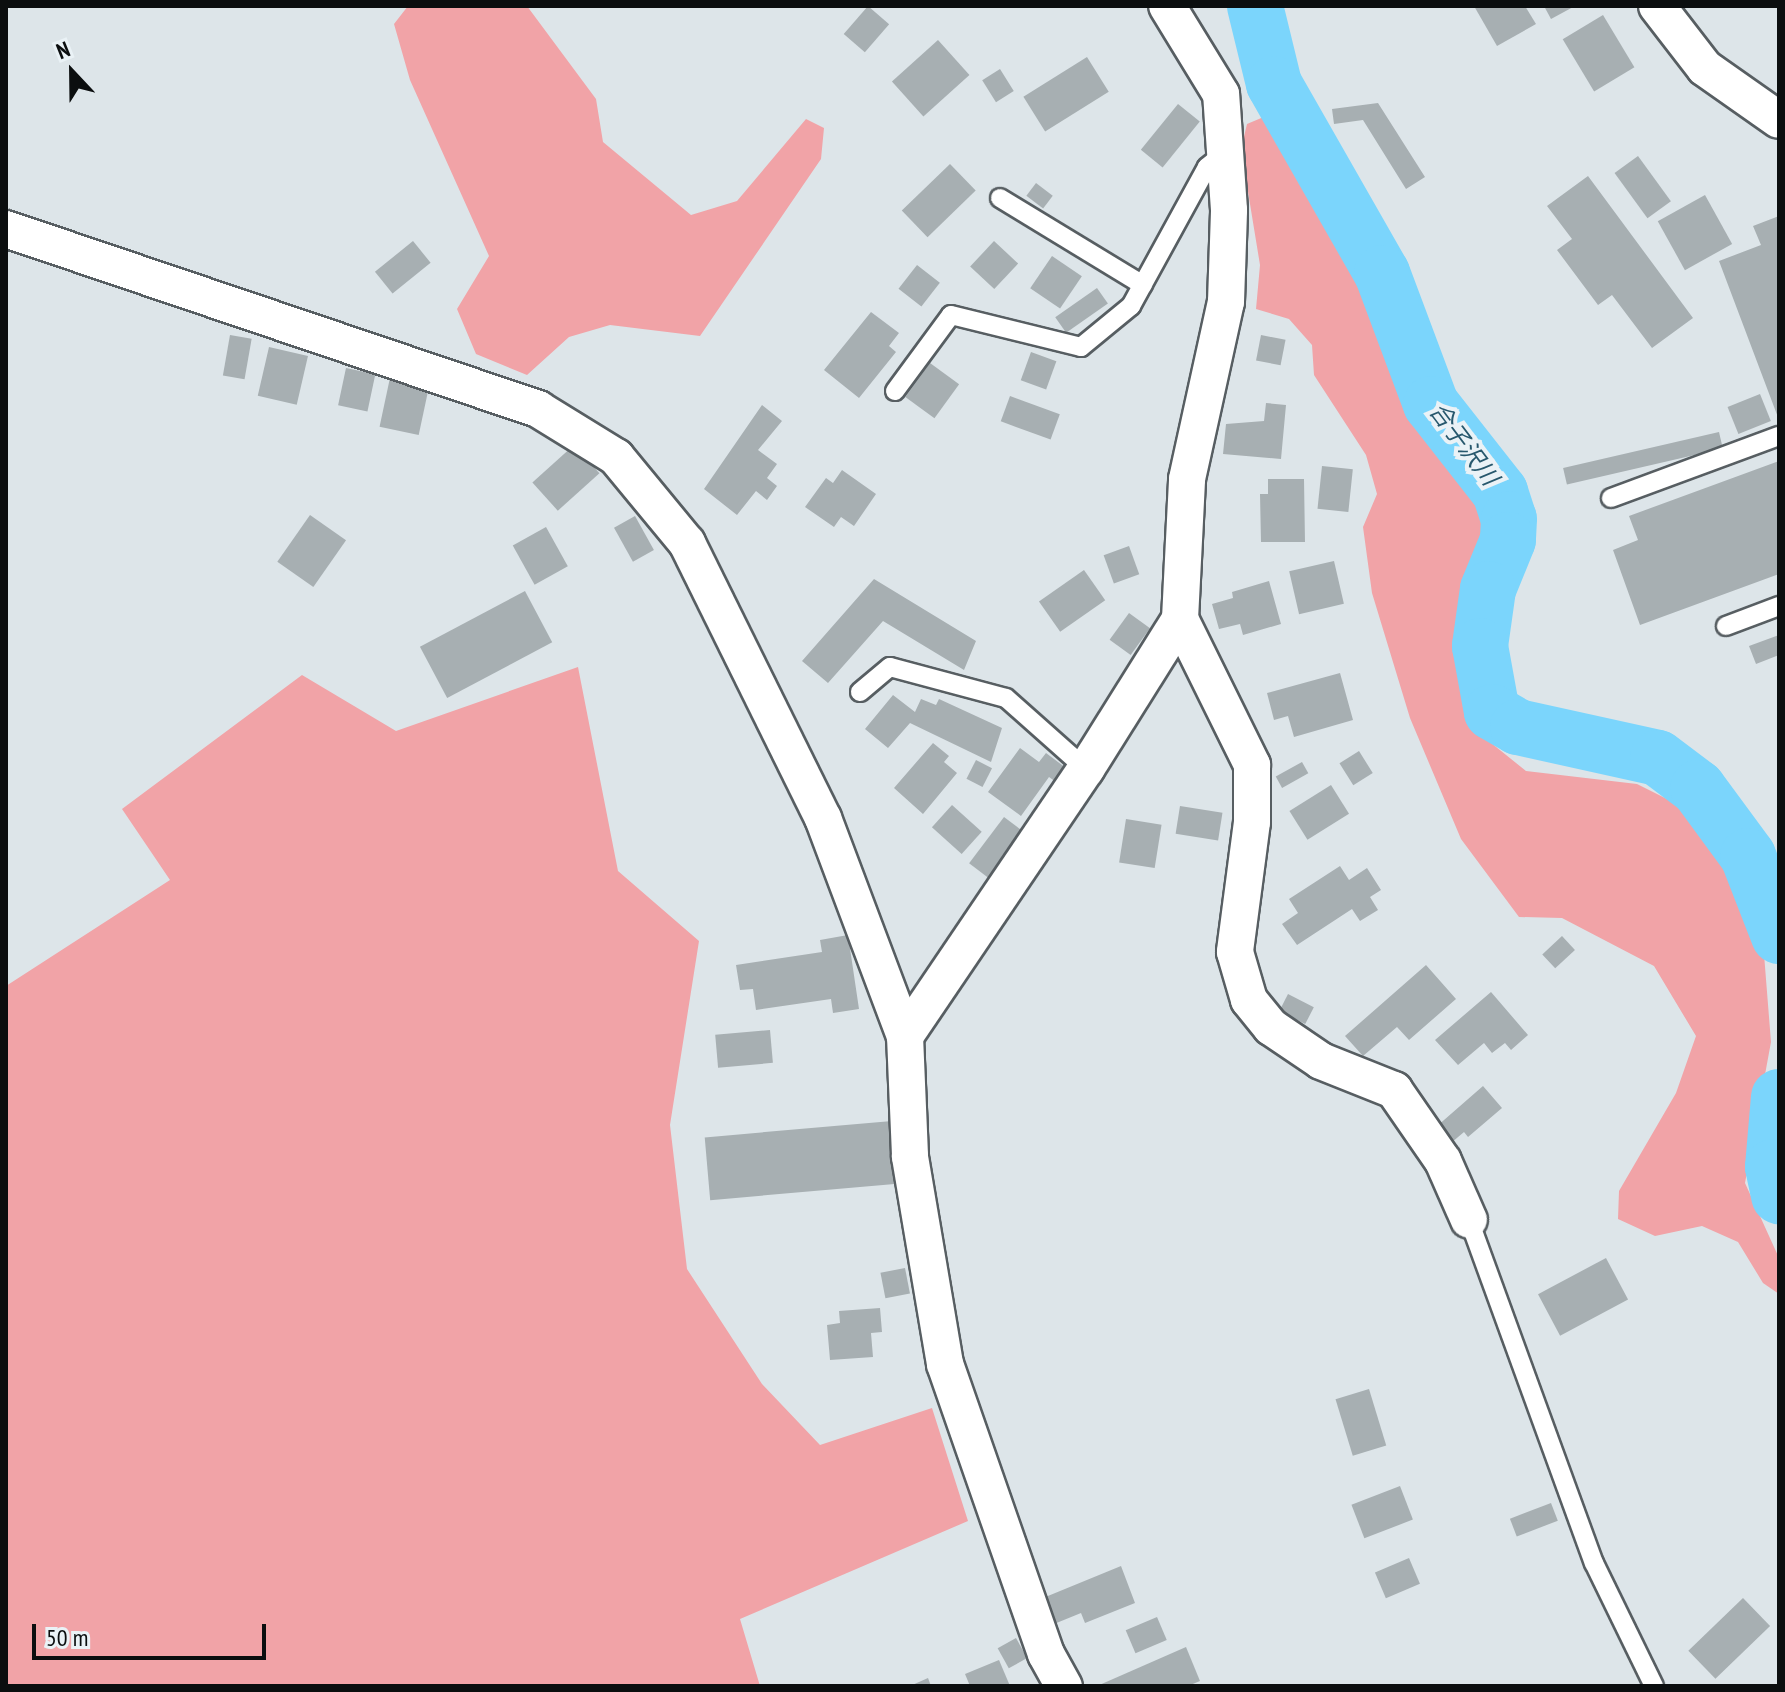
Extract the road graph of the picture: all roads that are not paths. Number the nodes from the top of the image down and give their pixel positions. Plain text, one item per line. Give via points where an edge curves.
1 (1167, 6) edge
2 (1657, 6) edge
3 (1779, 120) edge
4 (1224, 153) junction
5 (1000, 198) dead end
6 (6, 229) edge
7 (1143, 285) junction
8 (895, 391) dead end
9 (1779, 436) edge
10 (1611, 498) dead end
11 (1779, 606) edge
12 (1180, 619) junction
13 (1726, 626) dead end
14 (860, 692) dead end
15 (1086, 769) junction
16 (905, 1036) junction
17 (1469, 1220) joint
18 (1064, 1686) edge
19 (1654, 1686) edge

1 - 4 street via 1221,94
2 - 3 street via 1705,68
4 - 7 lane via 1207,167
4 - 12 street via 1226,302 1187,479
5 - 7 lane
6 - 16 street via 538,409 616,457 687,543 755,672 823,818
7 - 8 lane via 1131,306 1081,347 951,315
9 - 10 lane
11 - 13 lane
12 - 15 street
12 - 17 street via 1252,765 1252,822 1235,952 1249,1000 1271,1027 1321,1061 1394,1090 1443,1161
14 - 15 lane via 890,667 1006,698
15 - 16 street
16 - 18 street via 910,1157 945,1364 1046,1654
17 - 19 lane via 1594,1563

